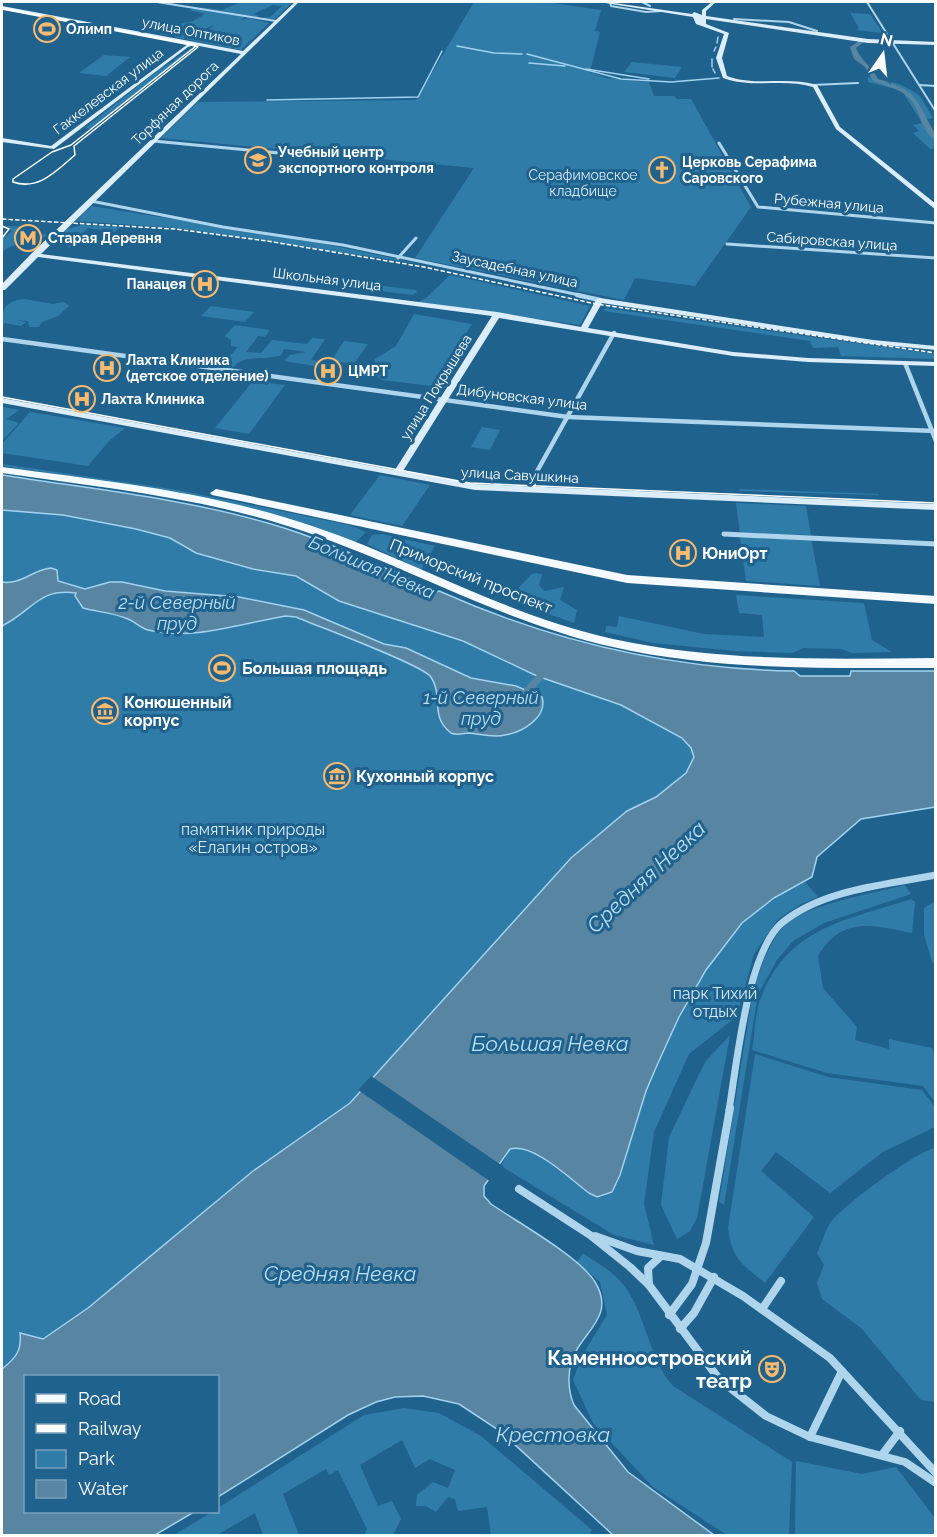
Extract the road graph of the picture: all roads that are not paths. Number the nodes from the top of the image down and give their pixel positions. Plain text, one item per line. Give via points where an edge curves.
1 (158, 2) edge
2 (297, 2) edge
3 (601, 2) edge
4 (617, 2) edge
5 (642, 2) edge
6 (714, 2) edge
7 (867, 2) edge
8 (610, 3) edge
9 (650, 6) junction
10 (698, 6) dead end
11 (2, 8) edge
12 (695, 14) junction
13 (703, 15) junction
14 (276, 21) junction
15 (713, 27) junction
16 (892, 41) junction
17 (936, 42) edge
18 (193, 44) junction
19 (244, 53) junction
20 (858, 83) dead end
21 (812, 84) junction
22 (919, 85) junction
23 (936, 86) edge
24 (936, 112) edge
25 (2, 141) edge
26 (153, 141) junction
27 (719, 143) dead end
28 (321, 157) dead end
29 (91, 201) junction
30 (936, 208) edge
31 (936, 223) edge
32 (416, 237) dead end
33 (727, 244) dead end
34 (35, 255) junction
35 (398, 258) junction
36 (936, 258) edge
37 (2, 288) edge
38 (600, 300) junction
39 (497, 315) junction
40 (584, 328) junction
41 (614, 333) junction
42 (2, 339) edge
43 (936, 348) edge
44 (905, 363) junction
45 (936, 364) edge
46 (2, 396) edge
47 (444, 400) junction
48 (2, 401) edge
49 (568, 417) junction
50 (933, 431) edge
51 (936, 441) edge
52 (2, 461) edge
53 (2, 470) edge
54 (399, 471) junction
55 (533, 487) junction
56 (936, 501) edge
57 (936, 507) edge
58 (389, 530) junction
59 (724, 534) dead end
60 (936, 544) edge
61 (368, 552) junction
62 (936, 600) edge
63 (936, 663) edge
64 (936, 875) edge
65 (519, 1189) dead end
66 (590, 1235) junction
67 (660, 1257) junction
68 (699, 1268) junction
69 (714, 1276) junction
70 (781, 1281) dead end
71 (649, 1286) junction
72 (762, 1309) junction
73 (669, 1315) junction
74 (680, 1329) junction
75 (842, 1371) junction
76 (900, 1431) junction
77 (810, 1437) junction
78 (882, 1455) junction
79 (936, 1473) edge
80 (936, 1483) edge

1 - 14 street
2 - 14 main road, Торфяная дорога
3 - 8 main road
4 - 9 main road
5 - 9 street
6 - 13 main road
7 - 16 street
8 - 12 main road
9 - 12 main road
10 - 12 main road
11 - 18 main road, улица Оптиков
12 - 13 main road
12 - 15 main road via 698,23
13 - 15 main road via 703,22
13 - 16 main road
13 - 16 main road
14 - 19 main road, Торфяная дорога
15 - 21 main road via 728,34 719,58 727,78
16 - 17 main road
16 - 22 street
18 - 19 main road, улица Оптиков
18 - 25 main road, Гаккелевская улица via 52,148
19 - 26 main road, Торфяная дорога
20 - 21 street
21 - 30 main road via 838,128
22 - 23 street
22 - 24 street
26 - 28 street
26 - 29 main road, Торфяная дорога
27 - 31 street, Рубежная улица via 759,207
29 - 34 main road, Торфяная дорога
29 - 35 street, Заусадебная улица
32 - 35 street
33 - 36 street, Сабировская улица
34 - 37 main road, Торфяная дорога
34 - 39 main road, Школьная улица
35 - 38 street, Заусадебная улица
38 - 40 main road
38 - 43 main road, Заусадебная улица
39 - 40 main road, Школьная улица
39 - 47 main road, улица Покрышева
40 - 41 main road, Школьная улица
41 - 44 main road, Школьная улица via 733,354
41 - 49 street
42 - 47 street, Дибуновская улица
44 - 45 main road, Школьная улица
44 - 50 street
46 - 54 main road, улица Савушкина
47 - 49 street, Дибуновская улица
47 - 54 main road, улица Покрышева
48 - 54 main road, улица Савушкина
49 - 50 street, Дибуновская улица
49 - 55 street via 535,475
50 - 51 street
52 - 58 main road, Приморский проспект via 201,490
53 - 61 main road, Приморский проспект via 225,505 311,530
54 - 55 main road, улица Савушкина via 474,487
55 - 56 main road, улица Савушкина
55 - 57 main road, улица Савушкина
58 - 61 main road via 374,532 366,538
58 - 62 main road, Приморский проспект via 627,579
59 - 60 street
61 - 63 main road, Приморский проспект via 508,612 613,643 741,661
64 - 68 street via 832,899 806,909 782,923 760,957 750,992
65 - 66 street
66 - 67 street
66 - 71 street
67 - 68 street via 680,1259
67 - 71 street via 648,1268
68 - 69 street
68 - 73 street
69 - 72 street
69 - 74 street via 694,1313
70 - 72 street
71 - 73 street
72 - 75 street
73 - 74 street
74 - 77 street via 703,1362 740,1397 766,1416
75 - 76 street
75 - 77 street
76 - 78 street
76 - 79 street
77 - 78 street
78 - 80 street via 918,1468

